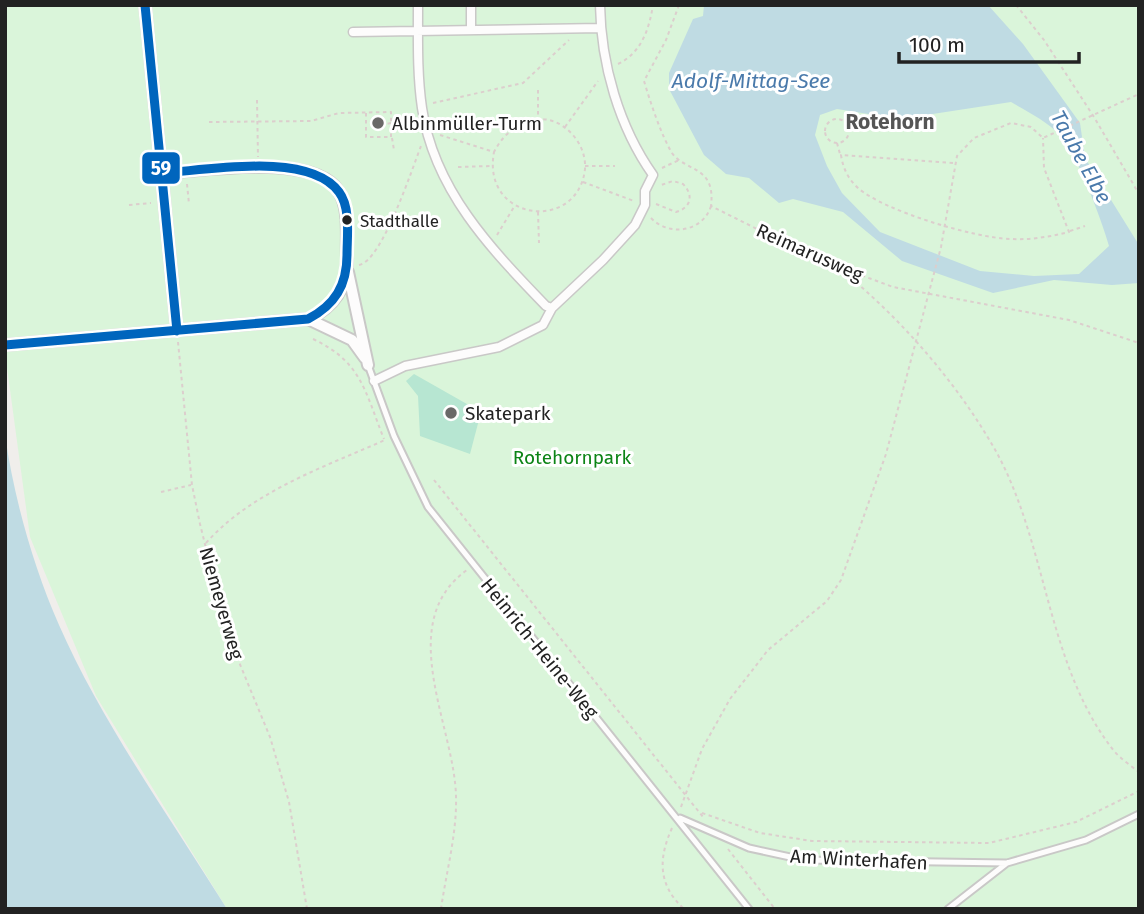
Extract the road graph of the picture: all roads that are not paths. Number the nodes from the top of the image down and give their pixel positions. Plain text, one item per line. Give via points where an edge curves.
1 (145, 5) edge
2 (418, 5) edge
3 (471, 5) edge
4 (600, 5) edge
5 (601, 28) junction
6 (471, 30) junction
7 (418, 31) junction
8 (353, 32) dead end
9 (164, 173) junction
10 (347, 269) junction
11 (552, 308) junction
12 (308, 319) junction
13 (177, 331) junction
14 (5, 345) edge
15 (368, 365) junction
16 (374, 381) junction
17 (1139, 814) edge
18 (677, 817) junction
19 (1007, 863) junction
20 (749, 909) edge
21 (948, 909) edge

1 - 9 street
2 - 7 street
3 - 6 street
4 - 5 street
5 - 6 street
5 - 11 street via 621,113 653,175 645,191 645,205 620,243
6 - 7 street
7 - 8 street
7 - 11 street via 421,106 453,194 490,248
9 - 10 street via 296,168 328,180 343,200
9 - 13 street
10 - 12 street via 337,297
10 - 15 street, Heinrich-Heine-Weg
11 - 16 street via 543,325 499,347 405,366
12 - 13 street
12 - 15 street, Heinrich-Heine-Weg via 352,340
13 - 14 street
15 - 16 lane, Heinrich-Heine-Weg
16 - 18 lane, Heinrich-Heine-Weg via 428,507
17 - 19 lane, Am Winterhafen via 1086,840
18 - 19 lane, Am Winterhafen via 749,848 804,860
18 - 20 lane, Heinrich-Heine-Weg
19 - 21 lane, Am Winterhafen

